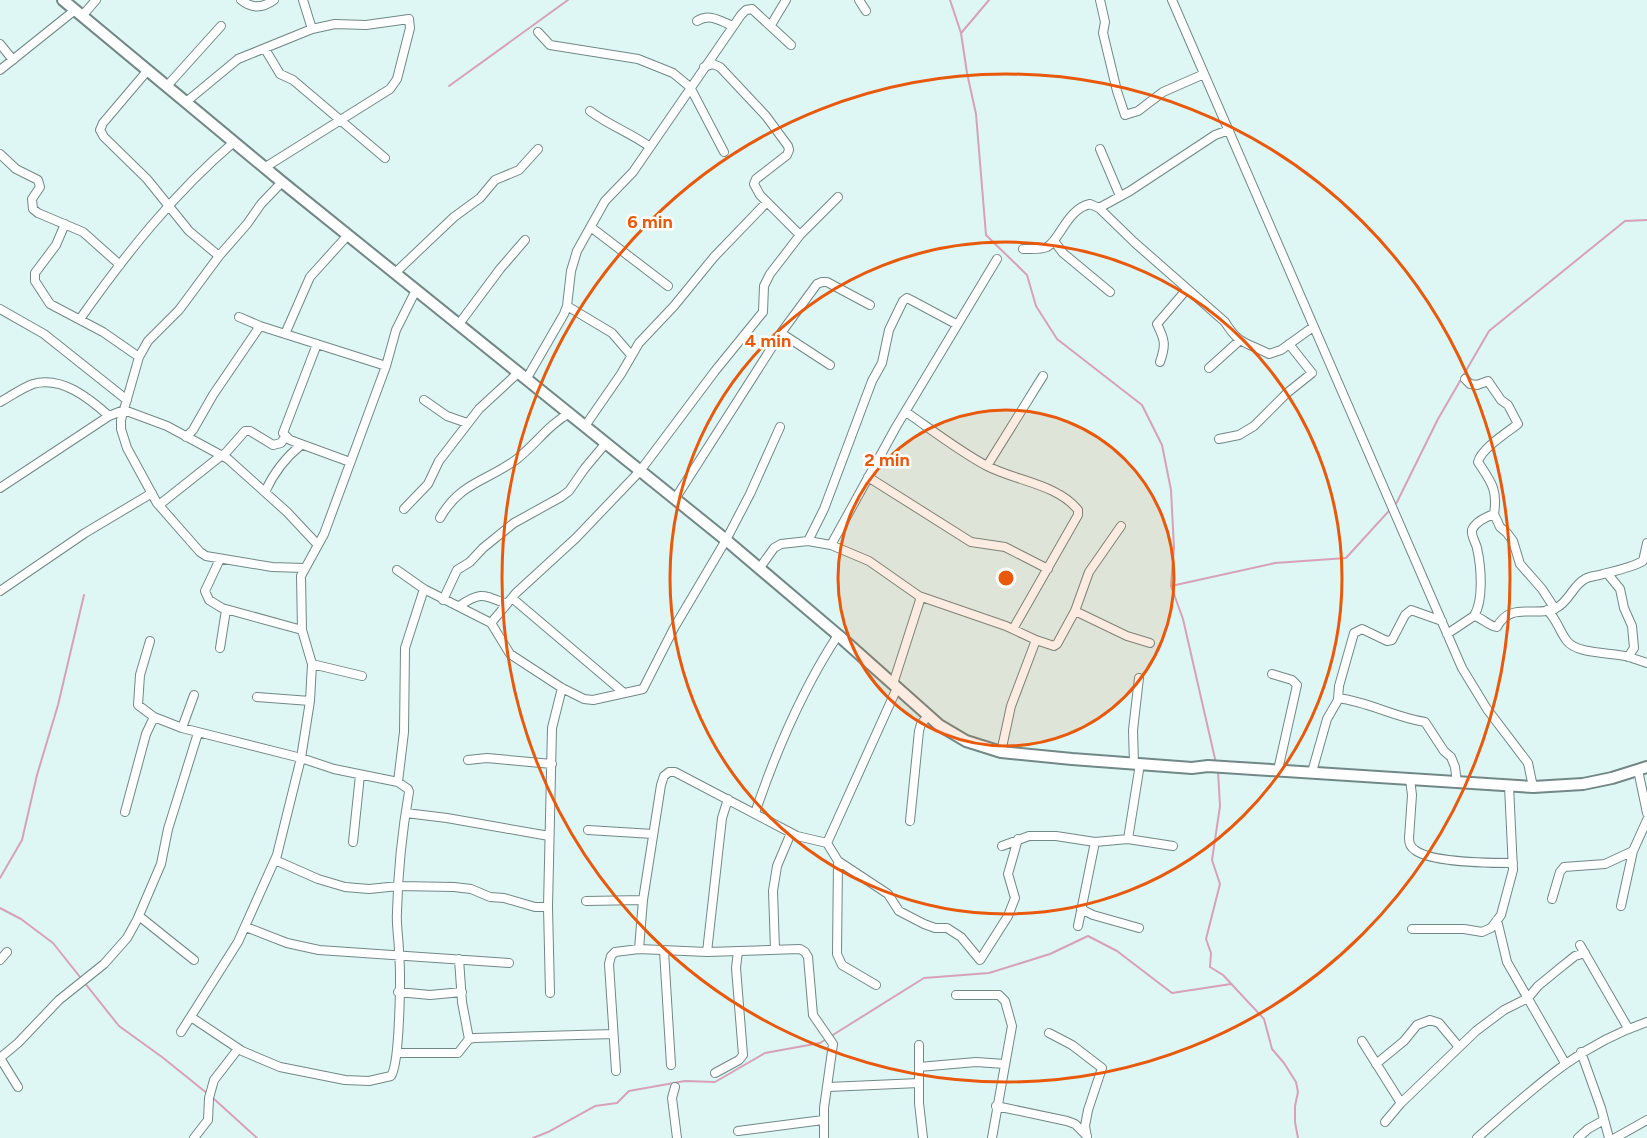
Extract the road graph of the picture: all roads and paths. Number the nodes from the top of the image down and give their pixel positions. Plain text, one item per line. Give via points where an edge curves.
1 (63, 0) edge
2 (96, 0) edge
3 (241, 0) edge
4 (274, 0) edge
5 (303, 0) edge
6 (756, 0) edge
7 (786, 0) edge
8 (859, 0) edge
9 (1100, 0) edge
10 (1173, 0) edge
11 (752, 9) junction
12 (866, 11) dead end
13 (78, 13) junction
14 (697, 21) dead end
15 (771, 25) junction
16 (221, 26) dead end
17 (733, 26) junction
18 (312, 29) junction
19 (538, 32) dead end
20 (0, 44) edge
21 (791, 45) dead end
22 (266, 49) junction
23 (13, 60) junction
24 (704, 67) junction
25 (0, 70) edge
26 (148, 70) junction
27 (1204, 74) junction
28 (168, 86) junction
29 (690, 87) junction
30 (186, 102) junction
31 (590, 111) dead end
32 (340, 120) junction
33 (1229, 130) junction
34 (234, 142) junction
35 (650, 147) junction
36 (538, 149) dead end
37 (1100, 149) dead end
38 (724, 152) dead end
39 (0, 154) edge
40 (385, 158) dead end
41 (264, 168) junction
42 (282, 182) junction
43 (1120, 196) junction
44 (838, 197) dead end
45 (767, 202) junction
46 (170, 207) junction
47 (1099, 208) junction
48 (65, 224) junction
49 (592, 228) junction
50 (348, 235) junction
51 (800, 235) junction
52 (525, 240) dead end
53 (1054, 241) junction
54 (1023, 249) dead end
55 (219, 256) junction
56 (997, 260) dead end
57 (120, 265) junction
58 (395, 273) junction
59 (668, 286) dead end
60 (1187, 289) junction
61 (416, 290) junction
62 (1110, 292) dead end
63 (870, 305) dead end
64 (567, 306) junction
65 (0, 309) edge
66 (239, 317) dead end
67 (80, 319) junction
68 (459, 324) junction
69 (956, 324) junction
70 (260, 326) junction
71 (1313, 327) junction
72 (781, 333) junction
73 (285, 334) junction
74 (1239, 341) junction
75 (317, 344) junction
76 (1289, 344) junction
77 (631, 355) junction
78 (139, 357) junction
79 (1160, 362) dead end
80 (830, 365) dead end
81 (386, 366) junction
82 (1209, 368) dead end
83 (523, 375) junction
84 (1043, 376) dead end
85 (1465, 379) dead end
86 (128, 400) junction
87 (424, 400) dead end
88 (0, 402) edge
89 (124, 410) junction
90 (906, 412) junction
91 (570, 413) junction
92 (109, 416) junction
93 (467, 423) junction
94 (585, 426) junction
95 (780, 427) dead end
96 (186, 437) junction
97 (287, 439) junction
98 (1219, 439) dead end
99 (606, 443) junction
100 (302, 445) junction
101 (223, 456) junction
102 (287, 456) junction
103 (350, 462) junction
104 (987, 466) junction
105 (640, 471) junction
106 (868, 477) junction
107 (0, 488) edge
108 (266, 492) junction
109 (152, 493) junction
110 (675, 499) junction
111 (159, 506) junction
112 (404, 509) dead end
113 (1494, 514) junction
114 (440, 518) dead end
115 (1121, 526) dead end
116 (726, 540) junction
117 (808, 541) junction
118 (1647, 543) edge
119 (318, 545) junction
120 (831, 545) junction
121 (220, 559) junction
122 (304, 568) junction
123 (759, 569) junction
124 (1048, 569) junction
125 (397, 570) dead end
126 (1607, 573) junction
127 (424, 589) junction
128 (0, 591) edge
129 (920, 596) junction
130 (444, 600) junction
131 (510, 601) junction
132 (459, 606) junction
133 (226, 610) junction
134 (1551, 610) junction
135 (1075, 611) junction
136 (1474, 616) junction
137 (1442, 621) junction
138 (491, 623) junction
139 (1013, 629) junction
140 (302, 630) junction
141 (1447, 634) junction
142 (838, 635) junction
143 (1036, 640) junction
144 (150, 641) dead end
145 (1150, 643) dead end
146 (219, 648) dead end
147 (1628, 657) junction
148 (1647, 663) edge
149 (312, 664) junction
150 (1272, 674) dead end
151 (362, 676) dead end
152 (1139, 678) dead end
153 (895, 686) junction
154 (562, 688) junction
155 (624, 693) junction
156 (194, 695) dead end
157 (257, 698) dead end
158 (1338, 698) junction
159 (310, 702) junction
160 (928, 716) junction
161 (154, 717) junction
162 (182, 728) junction
163 (198, 733) junction
164 (1001, 752) junction
165 (301, 758) junction
166 (468, 760) dead end
167 (552, 764) junction
168 (1137, 764) junction
169 (1642, 769) edge
170 (1278, 770) junction
171 (1312, 772) junction
172 (360, 775) junction
173 (1410, 779) junction
174 (398, 782) junction
175 (1457, 783) junction
176 (1509, 786) junction
177 (1533, 788) junction
178 (728, 799) junction
179 (125, 812) dead end
180 (406, 813) junction
181 (755, 813) junction
182 (1647, 813) edge
183 (1647, 820) edge
184 (910, 821) dead end
185 (588, 830) dead end
186 (791, 833) junction
187 (654, 834) junction
188 (549, 836) junction
189 (1018, 839) junction
190 (1128, 839) junction
191 (353, 842) dead end
192 (1095, 842) junction
193 (827, 843) junction
194 (1002, 846) dead end
195 (1173, 846) dead end
196 (1633, 851) junction
197 (275, 860) junction
198 (838, 861) junction
199 (1513, 863) junction
200 (399, 886) junction
201 (1552, 899) dead end
202 (644, 900) junction
203 (586, 901) dead end
204 (1620, 906) dead end
205 (548, 907) junction
206 (1082, 909) junction
207 (139, 916) junction
208 (1497, 920) junction
209 (1078, 926) dead end
210 (246, 927) junction
211 (1139, 928) dead end
212 (1412, 929) dead end
213 (1580, 945) dead end
214 (639, 949) junction
215 (775, 949) junction
216 (664, 951) junction
217 (738, 951) junction
218 (7, 952) dead end
219 (707, 952) junction
220 (1585, 953) junction
221 (400, 955) junction
222 (459, 959) junction
223 (0, 960) edge
224 (194, 960) dead end
225 (509, 963) dead end
226 (876, 985) dead end
227 (398, 992) junction
228 (462, 992) junction
229 (550, 993) dead end
230 (956, 995) dead end
231 (1528, 998) junction
232 (191, 1017) junction
233 (1647, 1022) edge
234 (1628, 1028) junction
235 (181, 1032) dead end
236 (1049, 1033) dead end
237 (613, 1034) junction
238 (469, 1039) junction
239 (1362, 1041) dead end
240 (919, 1045) dead end
241 (1459, 1047) junction
242 (238, 1049) junction
243 (1581, 1052) junction
244 (398, 1053) junction
245 (0, 1058) edge
246 (1565, 1063) junction
247 (1005, 1064) junction
248 (1376, 1064) junction
249 (671, 1065) dead end
250 (920, 1066) junction
251 (616, 1071) dead end
252 (715, 1073) dead end
253 (920, 1083) junction
254 (18, 1087) dead end
255 (675, 1087) dead end
256 (828, 1087) junction
257 (1401, 1103) junction
258 (996, 1106) junction
259 (823, 1120) junction
260 (1604, 1120) junction
261 (1385, 1122) dead end
262 (1646, 1122) edge
263 (741, 1133) edge
264 (1088, 1137) edge
265 (194, 1138) edge
266 (677, 1138) edge
267 (824, 1138) edge
268 (923, 1138) edge
269 (992, 1138) edge
270 (1477, 1138) edge
271 (1578, 1138) edge
272 (1609, 1138) edge
273 (1615, 1138) edge

1 - 13 main road
2 - 13 street
3 - 4 street via 257,7
5 - 18 street
6 - 11 street
7 - 15 street
8 - 12 street
9 - 27 street via 1103,33 1125,115
10 - 27 street
11 - 15 street
11 - 17 street via 746,10
13 - 23 street
13 - 26 main road
14 - 17 street via 713,18
15 - 21 street
16 - 28 street
17 - 24 street
18 - 22 street
18 - 32 street via 409,19 397,79 390,89
19 - 29 street via 550,45 647,62 674,73
20 - 23 street
22 - 30 street via 238,58
22 - 32 street via 280,74 293,80
23 - 25 street
24 - 29 street
24 - 45 street via 720,67 788,146 787,155 754,181
26 - 28 main road
26 - 46 street via 100,130
27 - 33 street
28 - 30 main road
29 - 35 street
29 - 38 street
30 - 34 main road
31 - 35 street
32 - 40 street
32 - 41 street
33 - 43 street
33 - 71 street
34 - 41 main road
34 - 46 street via 203,168
35 - 49 street via 605,201
36 - 58 street via 519,170 495,180
37 - 43 street
39 - 48 street via 16,169 38,180 40,187 32,199 33,209
41 - 42 main road
42 - 50 main road
42 - 55 street
43 - 47 street
44 - 51 street
45 - 51 street
45 - 77 street
46 - 55 street via 189,231
46 - 57 street
47 - 53 street via 1089,204 1082,207
47 - 60 street
48 - 57 street via 83,232
48 - 67 street via 34,277 50,304
49 - 59 street
49 - 64 street via 574,259
50 - 58 main road
50 - 73 street via 310,277
51 - 105 street via 766,280 763,312
52 - 68 street
53 - 54 street via 1042,248
53 - 62 street
55 - 78 street
56 - 69 street
57 - 67 street
58 - 61 main road
60 - 74 street via 1225,322
60 - 79 street via 1157,324 1165,347
61 - 68 main road
61 - 81 street via 400,319
63 - 72 street via 822,282
64 - 77 street via 612,333
64 - 83 street
65 - 86 street via 44,334
66 - 70 street
67 - 78 street
68 - 83 main road
69 - 90 street
69 - 117 street via 907,298 903,301 889,330 882,363
70 - 73 street
70 - 96 street
71 - 76 street
71 - 137 street
72 - 80 street
72 - 110 street
73 - 75 street
74 - 76 street via 1269,354
74 - 82 street
75 - 81 street
75 - 97 street via 284,429
76 - 98 street via 1312,373 1254,426 1239,435
77 - 94 street
78 - 86 street
81 - 103 street
83 - 91 main road
83 - 93 street via 488,400
84 - 104 street
85 - 113 street via 1478,385 1488,381 1518,424 1488,448 1478,462 1494,486
86 - 89 street
87 - 93 street via 447,417
88 - 92 street via 28,387 46,383 73,389
89 - 92 street
89 - 96 street
89 - 109 street via 121,429 127,448
90 - 104 street
90 - 106 street
91 - 94 main road
91 - 114 street via 558,419 516,460 469,485 447,504
92 - 107 street
93 - 112 street via 428,484
94 - 99 main road
95 - 116 street
96 - 101 street
97 - 100 street
97 - 101 street via 273,445 245,431
97 - 102 street
99 - 105 main road
99 - 130 street via 569,491 514,523 457,570
100 - 102 street
100 - 103 street
101 - 108 street
101 - 111 street
102 - 108 street
103 - 119 street
104 - 124 street via 1051,490 1078,510
105 - 110 main road
105 - 131 street
106 - 120 street
106 - 124 street via 971,542 1005,548
108 - 119 street
109 - 111 street
109 - 128 street
110 - 116 main road
111 - 121 street via 200,552
113 - 134 street via 1514,542 1520,564 1542,589
113 - 136 street via 1483,518 1472,534 1480,574 1479,608
115 - 135 street via 1089,572
116 - 123 main road
116 - 155 street via 643,689
117 - 120 street
117 - 123 street via 781,544
118 - 126 street via 1643,561
119 - 122 street
120 - 129 street via 868,561
121 - 122 street
121 - 133 street via 205,591 208,600
122 - 140 street via 300,598
123 - 142 main road
124 - 139 street
125 - 127 street
126 - 134 street via 1586,578 1566,601
126 - 147 street via 1620,589 1632,627 1634,648
127 - 130 street
127 - 174 street via 405,648 404,732
129 - 139 street
129 - 153 street
130 - 132 street
131 - 132 street via 476,595
131 - 138 street
131 - 155 street
132 - 138 street
133 - 140 street
133 - 146 street
134 - 136 street via 1517,611 1497,627
134 - 147 street via 1568,642 1576,647
135 - 143 street via 1057,644 1050,646
135 - 145 street
136 - 141 street
137 - 141 street
137 - 158 street via 1412,610 1392,640 1362,629 1356,631
138 - 154 street via 510,654
139 - 143 street
140 - 149 street
141 - 177 street via 1470,683 1528,763
142 - 153 main road
142 - 181 street via 774,758
143 - 164 street via 1011,706
144 - 161 street via 140,675 138,705
147 - 148 street
149 - 151 street
149 - 159 street
150 - 170 street via 1297,685
152 - 168 street via 1133,730
153 - 160 main road
153 - 193 street
154 - 155 street via 593,700
154 - 167 street via 553,721
156 - 162 street
157 - 159 street
158 - 171 street via 1327,718
158 - 175 street via 1425,722 1451,758
159 - 165 street
160 - 164 main road via 966,741
160 - 184 street via 919,731
161 - 162 street
161 - 179 street
162 - 163 street
163 - 165 street
163 - 207 street via 161,864
164 - 168 main road
165 - 172 street
165 - 197 street
166 - 167 street
167 - 188 street
168 - 170 main road
168 - 190 street
169 - 177 main road via 1582,784
169 - 182 street
170 - 171 main road
171 - 173 main road
172 - 174 street
172 - 191 street
173 - 175 main road
173 - 199 street via 1409,838 1415,851 1472,863
174 - 180 street via 410,792
175 - 176 main road
176 - 177 main road
176 - 199 street
178 - 181 street
178 - 187 street via 669,772 661,785
178 - 219 street via 722,818
180 - 188 street
180 - 200 street
181 - 186 street
183 - 196 street
185 - 187 street
186 - 193 street
186 - 215 street via 777,866
187 - 202 street
188 - 205 street
189 - 192 street via 1056,836
189 - 194 street
189 - 198 street via 1008,874 1015,898 980,960 961,937 899,911 888,894
190 - 192 street
190 - 195 street
192 - 206 street
193 - 198 street
196 - 201 street via 1605,864 1564,867
196 - 204 street
197 - 200 street via 345,887
197 - 210 street
198 - 226 street via 837,954 842,965
199 - 208 street via 1504,909
200 - 205 street via 471,889 490,897
200 - 221 street
202 - 203 street
202 - 214 street
205 - 229 street
206 - 209 street
206 - 211 street
207 - 224 street
207 - 245 street via 128,938 104,964 59,1000
208 - 212 street via 1482,932
208 - 231 street via 1507,962
210 - 221 street via 319,950
210 - 232 street
213 - 220 street
214 - 216 street
214 - 237 street via 611,956
215 - 217 street
215 - 256 street via 800,949 808,957 813,1015 833,1044
216 - 219 street
216 - 249 street
217 - 219 street
217 - 252 street via 743,1055
218 - 223 street
220 - 231 street via 1575,956
220 - 234 street
221 - 222 street
221 - 227 street
222 - 225 street
222 - 228 street
227 - 228 street
227 - 244 street
228 - 238 street
230 - 247 street via 999,994 1005,1001 1012,1026
231 - 241 street via 1504,1010
231 - 246 street
232 - 235 street
232 - 242 street
233 - 234 street
234 - 243 street
236 - 264 street via 1102,1068 1088,1110
237 - 238 street
237 - 251 street
238 - 244 street via 458,1053
239 - 248 street
240 - 250 street
241 - 248 street via 1442,1026 1430,1020 1418,1025
241 - 257 street
242 - 244 street via 280,1067 369,1081 391,1076
242 - 265 street via 212,1084 208,1120
243 - 246 street
243 - 260 street
245 - 254 street
246 - 270 street
247 - 250 street
247 - 258 street
248 - 257 street
250 - 253 street
253 - 256 street
253 - 268 street
255 - 266 street via 672,1098
256 - 259 street
257 - 261 street
258 - 264 street via 1067,1121
258 - 269 street
259 - 263 street
259 - 267 street
260 - 271 street
260 - 272 street
262 - 273 street

